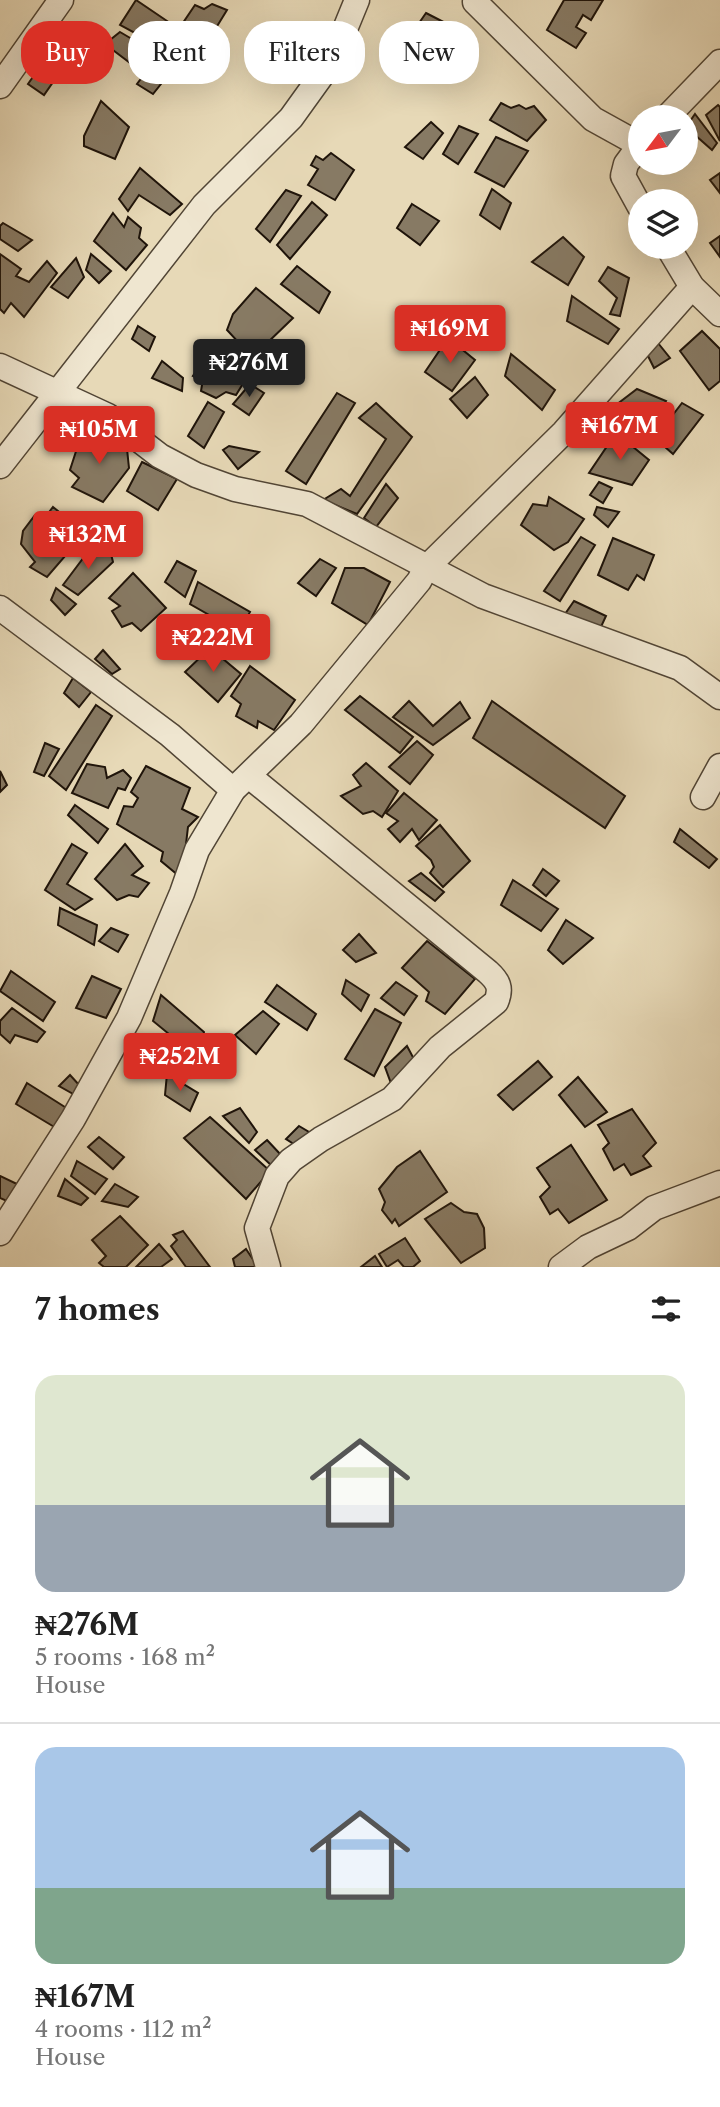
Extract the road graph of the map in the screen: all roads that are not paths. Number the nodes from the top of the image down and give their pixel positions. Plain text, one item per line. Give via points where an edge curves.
1 (357, 0) edge
2 (58, 1) edge
3 (475, 2) dead end
4 (720, 62) edge
5 (0, 86) edge
6 (679, 105) edge
7 (628, 138) edge
8 (628, 161) edge
9 (630, 189) edge
10 (675, 259) edge
11 (692, 287) junction
12 (720, 314) edge
13 (0, 366) edge
14 (57, 392) junction
15 (0, 466) edge
16 (426, 568) junction
17 (0, 608) edge
18 (720, 697) edge
19 (720, 766) edge
20 (241, 783) junction
21 (704, 797) dead end
22 (720, 1183) edge
23 (0, 1233) edge
24 (268, 1267) edge
25 (561, 1267) edge

1 - 14 street via 332,61 291,118 204,205
2 - 5 street
3 - 7 street via 593,119
4 - 6 street
8 - 9 street via 623,176
10 - 11 street
11 - 12 street
11 - 16 street via 564,432
13 - 14 street
14 - 15 street
14 - 16 street via 108,416 160,456 196,475 235,489 307,504
16 - 18 street via 483,596 680,668
16 - 20 street via 301,724
17 - 20 street
19 - 21 street
20 - 23 street via 197,850 129,1018 73,1119
20 - 24 street via 488,972 499,991 496,1002 440,1047 392,1099 321,1139 276,1176 257,1228
22 - 25 street via 654,1208

